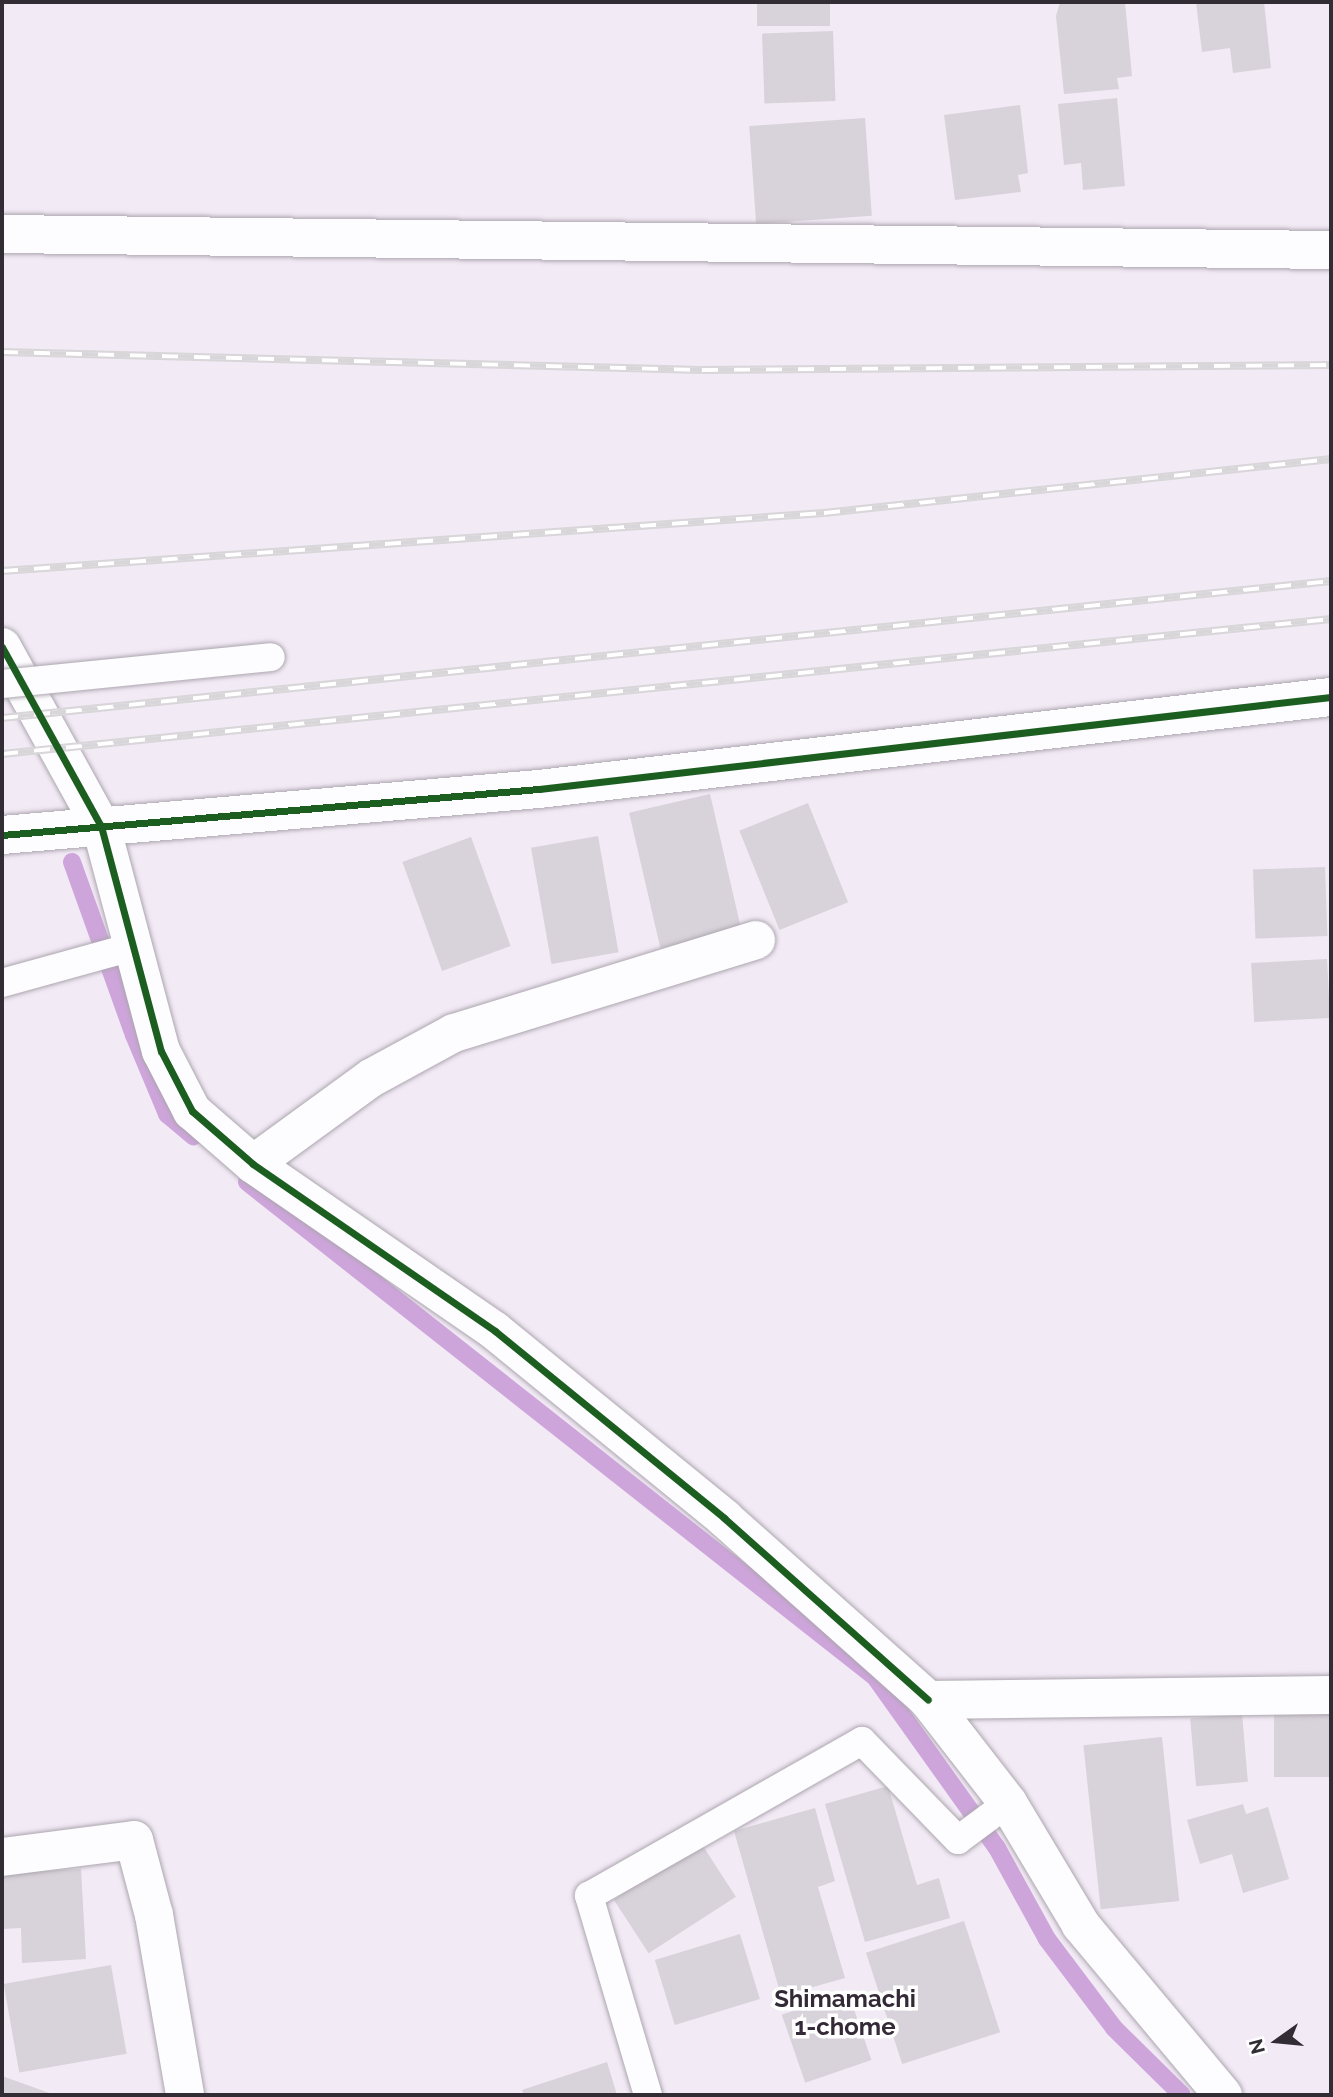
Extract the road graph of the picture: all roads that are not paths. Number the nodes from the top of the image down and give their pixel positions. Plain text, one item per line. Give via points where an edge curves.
1 (2, 234) edge
2 (1331, 250) edge
3 (2, 647) edge
4 (271, 657) dead end
5 (2, 684) edge
6 (1331, 697) edge
7 (101, 825) junction
8 (2, 835) edge
9 (757, 940) dead end
10 (126, 948) junction
11 (2, 983) edge
12 (253, 1164) junction
13 (1331, 1695) edge
14 (928, 1700) junction
15 (1008, 1803) junction
16 (2, 1857) edge
17 (185, 2095) edge
18 (648, 2095) edge
19 (1223, 2095) edge

1 - 2 street
3 - 7 street
4 - 5 lane, bridge
6 - 7 street via 539,789
7 - 8 street
7 - 10 street
9 - 12 street via 454,1033 371,1078
10 - 11 lane
10 - 12 street via 161,1051 192,1111
12 - 14 street via 495,1331 724,1518
13 - 14 street
14 - 15 street
15 - 18 lane via 958,1840 862,1741 590,1896
15 - 19 street via 1081,1925
16 - 17 street via 134,1840 154,1915

